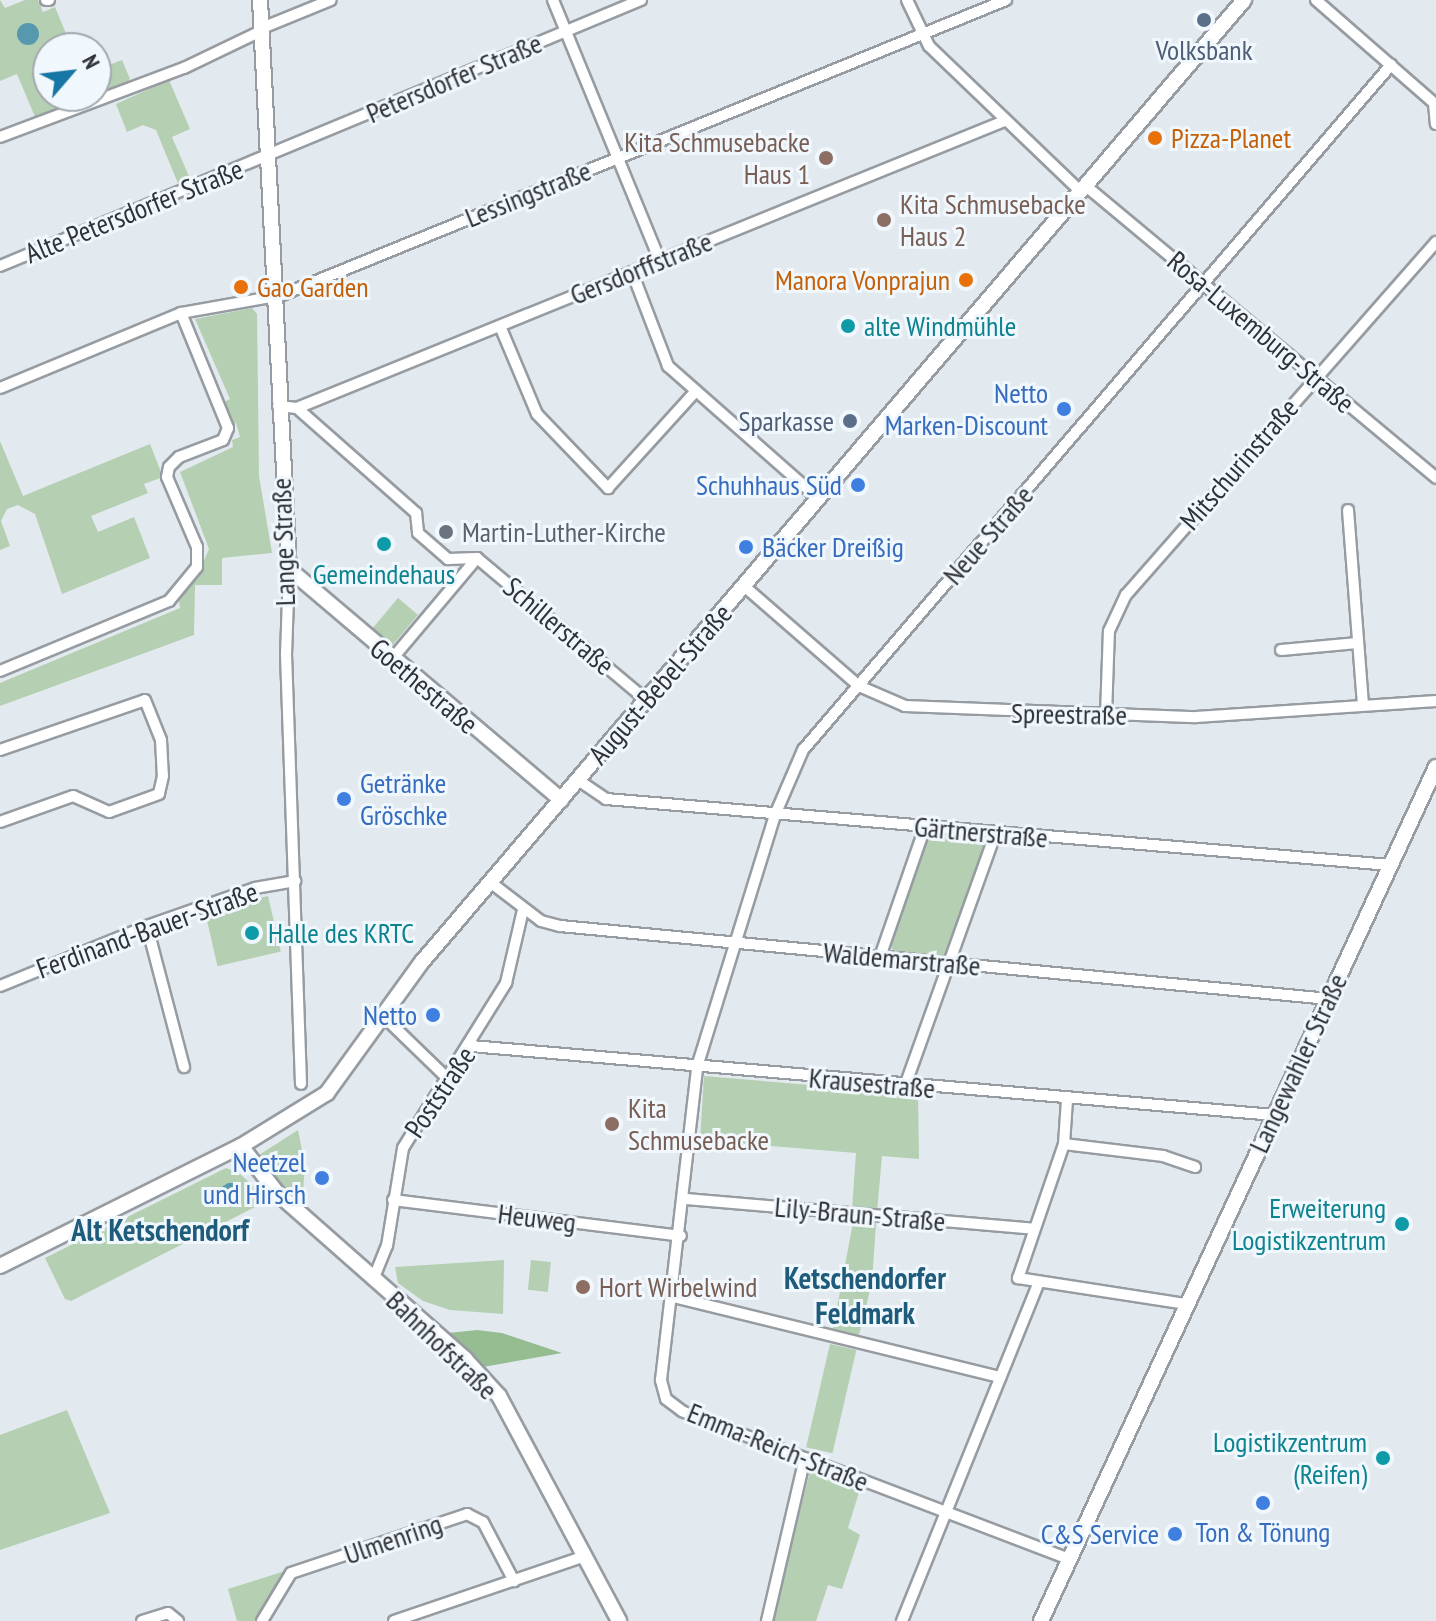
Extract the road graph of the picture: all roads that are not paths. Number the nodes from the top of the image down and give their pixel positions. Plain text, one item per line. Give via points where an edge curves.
1 (260, 0) edge
2 (331, 0) edge
3 (553, 0) edge
4 (641, 0) edge
5 (907, 0) edge
6 (1006, 0) edge
7 (1244, 0) edge
8 (1316, 0) edge
9 (262, 30) junction
10 (566, 31) junction
11 (922, 35) junction
12 (1391, 65) junction
13 (1004, 121) junction
14 (1436, 124) edge
15 (0, 137) edge
16 (268, 156) junction
17 (617, 157) junction
18 (1084, 189) junction
19 (1436, 242) edge
20 (660, 261) junction
21 (0, 266) edge
22 (632, 272) junction
23 (1203, 284) junction
24 (273, 298) junction
25 (181, 313) junction
26 (500, 326) junction
27 (1314, 377) junction
28 (0, 388) edge
29 (696, 391) junction
30 (278, 406) junction
31 (297, 408) junction
32 (1436, 478) edge
33 (819, 499) junction
34 (1348, 510) dead end
35 (477, 558) junction
36 (289, 569) junction
37 (744, 586) junction
38 (1358, 643) junction
39 (1281, 650) dead end
40 (392, 659) junction
41 (0, 671) edge
42 (859, 686) junction
43 (646, 700) junction
44 (1436, 701) edge
45 (1363, 704) junction
46 (1106, 715) junction
47 (0, 750) edge
48 (1436, 767) edge
49 (578, 780) junction
50 (561, 800) junction
51 (775, 815) junction
52 (0, 822) edge
53 (925, 827) junction
54 (995, 834) junction
55 (1390, 865) junction
56 (295, 881) junction
57 (490, 882) junction
58 (523, 910) junction
59 (147, 926) junction
60 (733, 944) junction
61 (880, 957) junction
62 (948, 963) junction
63 (0, 986) edge
64 (1329, 999) junction
65 (382, 1015) junction
66 (471, 1046) junction
67 (184, 1067) dead end
68 (697, 1067) junction
69 (448, 1079) junction
70 (301, 1084) dead end
71 (905, 1086) junction
72 (1067, 1100) junction
73 (1274, 1115) junction
74 (1064, 1144) junction
75 (241, 1146) junction
76 (1195, 1167) dead end
77 (686, 1199) junction
78 (393, 1200) junction
79 (1034, 1229) junction
80 (681, 1236) junction
81 (0, 1266) edge
82 (373, 1280) junction
83 (1038, 1285) junction
84 (674, 1297) junction
85 (1185, 1304) junction
86 (1000, 1377) junction
87 (805, 1458) junction
88 (945, 1512) junction
89 (585, 1556) junction
90 (1069, 1559) junction
91 (514, 1581) junction
92 (142, 1621) edge
93 (178, 1621) edge
94 (262, 1621) edge
95 (394, 1621) edge
96 (619, 1621) edge
97 (767, 1621) edge
98 (902, 1621) edge
99 (1041, 1621) edge

1 - 9 street, Lange Straße
2 - 9 street
3 - 10 street
4 - 10 street, Petersdorfer Straße
5 - 11 street, Rosa-Luxemburg-Straße
6 - 11 street, Lessingstraße
7 - 18 street, August-Bebel-Straße
8 - 12 street
9 - 15 street via 184,68
9 - 16 street, Lange Straße
10 - 16 street, Petersdorfer Straße
10 - 17 street
11 - 13 street, Rosa-Luxemburg-Straße
11 - 17 street, Lessingstraße
12 - 14 street via 1434,103
12 - 23 street, Neue Straße
13 - 18 street, Rosa-Luxemburg-Straße
13 - 20 street, Gersdorffstraße
16 - 21 street, Alte Petersdorfer Straße
16 - 24 street, Lange Straße
17 - 20 street
17 - 24 street, Lessingstraße
18 - 23 street, Rosa-Luxemburg-Straße
18 - 33 street, August-Bebel-Straße
19 - 27 street, Mitschurinstraße
20 - 22 street, Gersdorffstraße
22 - 26 street, Gersdorffstraße
22 - 29 street via 668,366
23 - 27 street, Rosa-Luxemburg-Straße
23 - 42 street, Neue Straße
24 - 25 street, Lessingstraße
24 - 30 street, Lange Straße
25 - 28 street, Lessingstraße
25 - 41 street via 228,428 223,440 179,457 169,467 167,477 197,547 197,567 169,601
26 - 29 street via 537,414 608,488
26 - 31 street, Gersdorffstraße
27 - 32 street, Rosa-Luxemburg-Straße
27 - 46 street, Mitschurinstraße via 1126,595 1109,631
29 - 33 street
30 - 31 street, Gersdorffstraße
30 - 36 street, Lange Straße
31 - 35 street, Schillerstraße via 416,513 418,533 448,559
33 - 37 street, August-Bebel-Straße
34 - 38 street
35 - 40 street
35 - 43 street, Schillerstraße
36 - 40 street, Goethestraße
36 - 56 street, Lange Straße via 286,626
37 - 42 street, Spreestraße
37 - 43 street, August-Bebel-Straße
38 - 39 street
38 - 45 street
40 - 50 street, Goethestraße
42 - 46 street, Spreestraße via 905,706
42 - 51 street, Neue Straße via 803,750
43 - 49 street, August-Bebel-Straße
44 - 45 street, Spreestraße
45 - 46 street, Spreestraße via 1196,717
47 - 52 street via 145,700 161,740 163,776 159,794 109,812 73,796
48 - 55 street, Langewahler Straße
49 - 50 street, August-Bebel-Straße
49 - 51 street, Gärtnerstraße via 606,799
50 - 57 street, August-Bebel-Straße
51 - 53 street, Gärtnerstraße
51 - 60 street, Neue Straße
53 - 54 street, Gärtnerstraße
53 - 61 street
54 - 55 street, Gärtnerstraße
54 - 62 street
55 - 64 street, Langewahler Straße
56 - 59 street, Ferdinand-Bauer-Straße via 255,888
56 - 70 street, Lange Straße
57 - 58 street, Waldemarstraße
57 - 65 street, August-Bebel-Straße
58 - 60 street, Waldemarstraße via 549,924
58 - 66 street, Poststraße via 513,967
59 - 63 street, Ferdinand-Bauer-Straße
59 - 67 street
60 - 61 street, Waldemarstraße
60 - 68 street, Neue Straße
61 - 62 street, Waldemarstraße
62 - 64 street, Waldemarstraße
62 - 71 street
64 - 73 street, Langewahler Straße
65 - 69 street
65 - 75 street, August-Bebel-Straße via 327,1093
66 - 68 street, Krausestraße
66 - 69 street, Poststraße
68 - 71 street, Krausestraße
68 - 77 street, Emma-Reich-Straße
69 - 78 street, Poststraße via 403,1148
71 - 72 street, Krausestraße
72 - 73 street, Krausestraße
72 - 74 street
73 - 85 street, Langewahler Straße
74 - 76 street via 1163,1156
74 - 79 street
75 - 81 street, August-Bebel-Straße
75 - 82 street, Bahnhofstraße via 270,1186
77 - 79 street, Lily-Braun-Straße
77 - 80 street, Emma-Reich-Straße
78 - 80 street, Heuweg
78 - 82 street, Poststraße via 387,1246
79 - 83 street via 1018,1278
80 - 84 street, Emma-Reich-Straße
82 - 89 street, Bahnhofstraße via 465,1359 499,1396
83 - 85 street
83 - 86 street
84 - 86 street
84 - 87 street, Emma-Reich-Straße via 661,1380 666,1399 682,1411
85 - 90 street, Langewahler Straße
86 - 88 street
87 - 88 street, Emma-Reich-Straße
87 - 97 street
88 - 90 street, Emma-Reich-Straße
88 - 98 street
89 - 91 street
89 - 96 street, Bahnhofstraße
90 - 99 street, Langewahler Straße
91 - 94 street, Ulmenring via 483,1522 467,1514 291,1573
91 - 95 street
92 - 93 street via 168,1613

